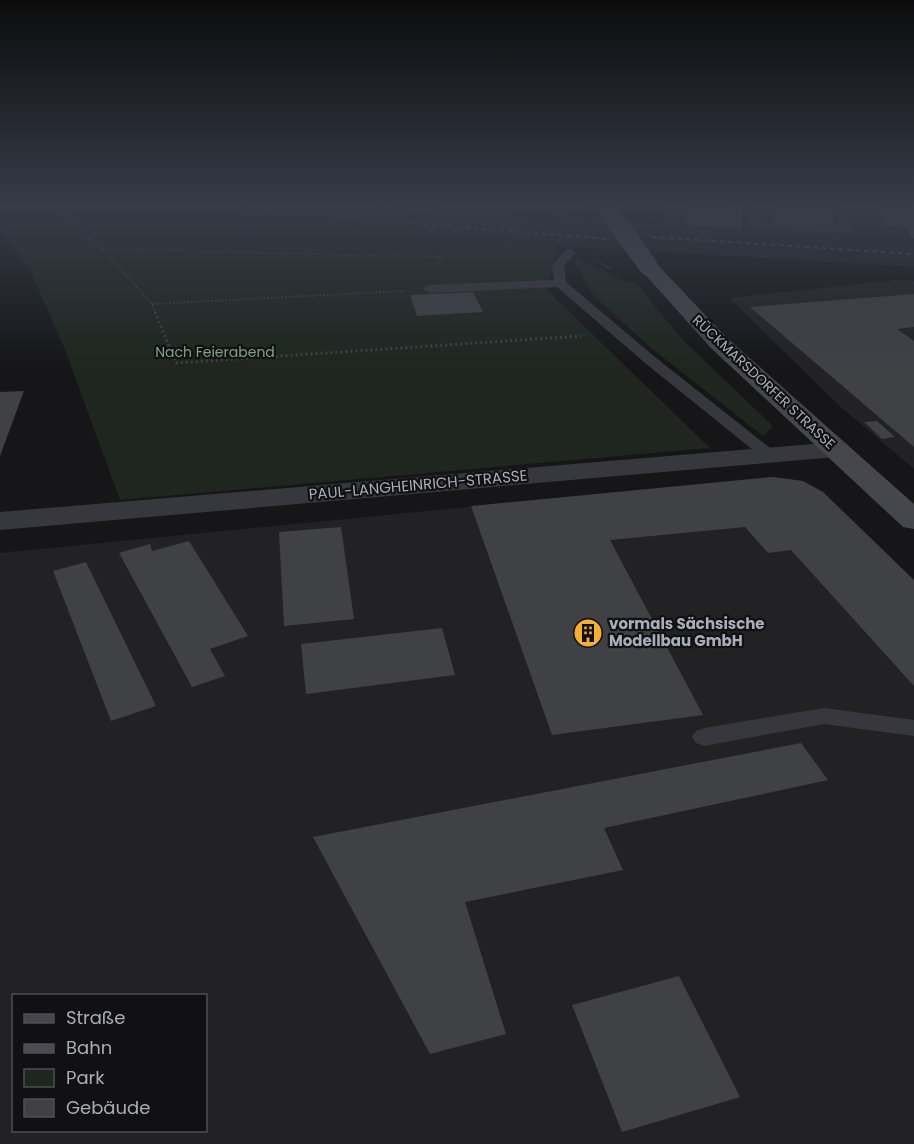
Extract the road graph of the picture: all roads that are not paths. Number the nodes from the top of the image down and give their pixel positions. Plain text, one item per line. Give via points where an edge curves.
1 (563, 259) edge
2 (643, 259) edge
3 (560, 283) junction
4 (429, 290) road end
5 (837, 450) junction
6 (769, 455) junction
7 (914, 520) edge
8 (0, 521) edge
9 (914, 728) edge
10 (704, 737) dead end

1 - 3 lane via 558,265
2 - 5 main road, RÜCKMARSDORFER STRASSE, bridge via 719,343
3 - 4 lane
3 - 6 lane
5 - 6 street, PAUL-LANGHEINRICH-STRASSE
5 - 7 main road, RÜCKMARSDORFER STRASSE
6 - 8 street, PAUL-LANGHEINRICH-STRASSE
9 - 10 lane via 824,716

